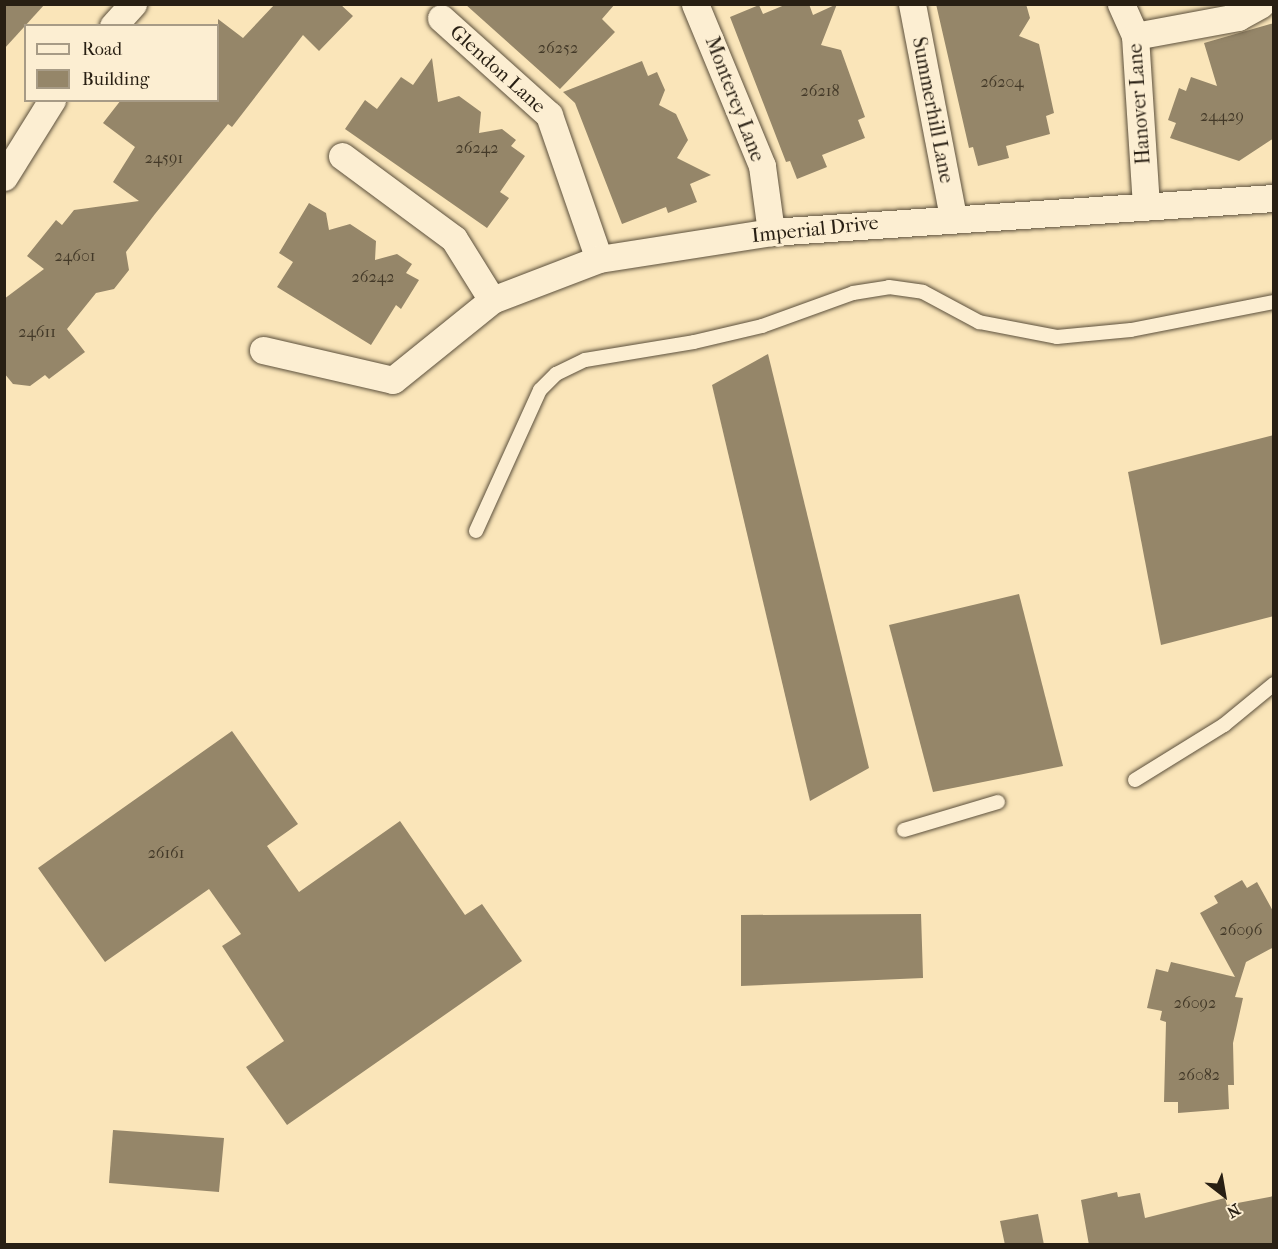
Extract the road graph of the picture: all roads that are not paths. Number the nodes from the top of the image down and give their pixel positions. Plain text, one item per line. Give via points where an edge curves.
1 (133, 4) edge
2 (695, 4) edge
3 (912, 4) edge
4 (1120, 4) edge
5 (1261, 4) edge
6 (441, 18) dead end
7 (115, 24) edge
8 (1135, 36) junction
9 (51, 102) edge
10 (342, 156) dead end
11 (4, 177) edge
12 (1274, 198) edge
13 (1146, 207) junction
14 (953, 217) junction
15 (771, 232) junction
16 (599, 259) junction
17 (492, 300) junction
18 (1274, 302) edge
19 (263, 350) dead end
20 (476, 531) dead end
21 (1274, 684) edge
22 (1135, 780) dead end
23 (998, 802) dead end
24 (904, 830) dead end

1 - 7 street
2 - 15 street, Monterey Lane via 762,166
3 - 14 street, Summerhill Lane
4 - 8 street, Hanover Lane
5 - 8 street via 1238,17
6 - 16 street, Glendon Lane via 549,115
8 - 13 street, Hanover Lane
9 - 11 street
10 - 17 street via 454,239
12 - 13 street, Imperial Drive
13 - 14 street, Imperial Drive
14 - 15 street, Imperial Drive
15 - 16 street, Imperial Drive
16 - 17 street, Imperial Drive
17 - 19 street, Imperial Drive via 393,380
18 - 20 lane via 1131,330 1057,337 979,322 923,292 889,286 853,293 717,337 585,360 556,374 540,390
21 - 22 lane via 1224,725
23 - 24 lane

